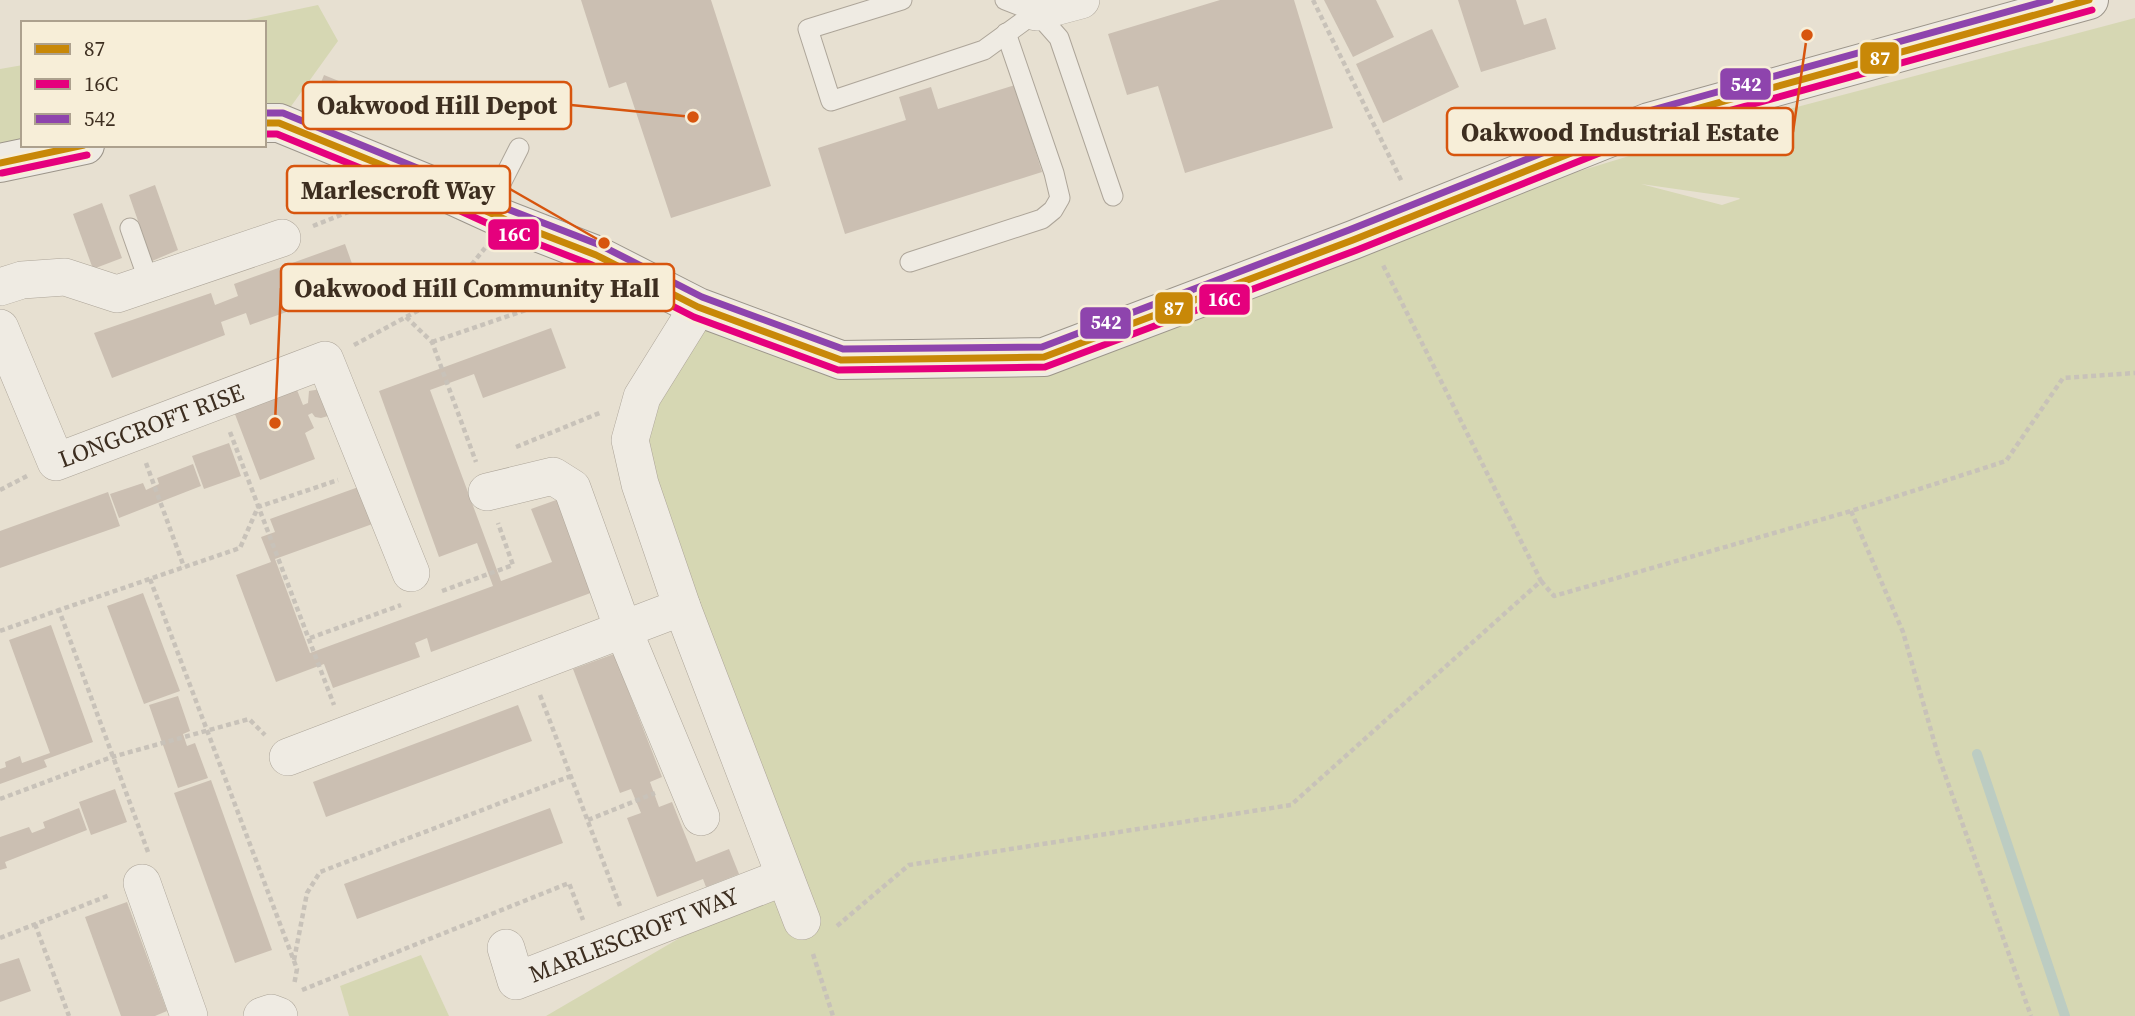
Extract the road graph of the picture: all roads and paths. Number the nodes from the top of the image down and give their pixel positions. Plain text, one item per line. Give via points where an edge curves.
1 (902, 0) edge
2 (1081, 0) edge
3 (1313, 0) edge
4 (2089, 0) edge
5 (1020, 6) edge
6 (1006, 33) junction
7 (266, 123) edge
8 (76, 147) edge
9 (519, 148) dead end
10 (0, 163) edge
11 (423, 183) junction
12 (1113, 197) dead end
13 (1418, 215) junction
14 (497, 216) junction
15 (130, 228) dead end
16 (1368, 234) junction
17 (282, 238) joint
18 (910, 262) dead end
19 (149, 282) junction
20 (0, 287) edge
21 (564, 297) dead end
22 (698, 307) junction
23 (406, 317) junction
24 (0, 328) edge
25 (432, 342) junction
26 (325, 360) junction
27 (2135, 373) edge
28 (642, 397) junction
29 (218, 400) junction
30 (135, 432) junction
31 (514, 447) dead end
32 (369, 469) junction
33 (484, 471) joint
34 (258, 507) junction
35 (1851, 510) junction
36 (184, 567) junction
37 (411, 573) dead end
38 (150, 579) junction
39 (1541, 581) junction
40 (682, 607) junction
41 (58, 610) junction
42 (623, 629) junction
43 (0, 631) edge
44 (528, 665) junction
45 (206, 731) junction
46 (345, 736) junction
47 (112, 757) junction
48 (288, 757) joint
49 (571, 776) junction
50 (663, 790) dead end
51 (0, 799) edge
52 (701, 817) dead end
53 (588, 820) junction
54 (784, 877) junction
55 (142, 883) junction
56 (802, 921) junction
57 (35, 924) junction
58 (632, 936) junction
59 (0, 938) edge
60 (594, 951) junction
61 (294, 960) junction
62 (515, 979) dead end
63 (69, 1016) edge
64 (189, 1016) edge
65 (262, 1016) edge
66 (279, 1016) edge
67 (833, 1016) edge
68 (2031, 1016) edge

1 - 6 lane via 808,29 831,101 984,50
2 - 5 street
3 - 13 path
4 - 13 street via 1649,122
5 - 6 lane
5 - 12 lane via 1059,38
6 - 18 lane via 1060,198 1042,219
7 - 11 street via 279,123
8 - 10 street
9 - 14 lane
11 - 14 street
11 - 17 path
13 - 16 street
14 - 22 street via 596,255
14 - 23 path via 447,295
15 - 19 lane
16 - 22 street via 1044,357 841,360
16 - 39 path
17 - 19 street
19 - 20 street via 117,294 65,277 22,280
21 - 25 path
22 - 28 street
23 - 25 path
23 - 26 path
24 - 30 street, LONGCROFT RISE via 55,462
25 - 33 path
26 - 29 street, LONGCROFT RISE
26 - 32 street
27 - 35 path via 2063,379 2006,461
28 - 31 path
28 - 40 street via 630,440 640,484
29 - 30 street, LONGCROFT RISE
29 - 34 path
30 - 36 path
32 - 34 path
32 - 37 street
33 - 42 street via 553,476 572,488
34 - 36 path via 240,548
34 - 46 path
35 - 39 path via 1554,596
35 - 68 path via 1903,632 1938,755
36 - 38 path
38 - 41 path
38 - 45 path
39 - 56 path via 1291,805 909,865 833,929
40 - 42 street
40 - 54 street
41 - 43 path
41 - 47 path
42 - 44 street
42 - 52 street
44 - 46 street
44 - 49 path
45 - 47 path
45 - 48 path via 249,719
45 - 61 path
46 - 48 street
47 - 51 path
47 - 55 path via 158,878
49 - 53 path
49 - 61 path via 320,872 307,893
50 - 53 path
53 - 58 path
54 - 56 street
54 - 58 street, MARLESCROFT WAY
55 - 57 path
55 - 64 street
56 - 67 path
57 - 59 path
57 - 63 path
58 - 60 street, MARLESCROFT WAY
60 - 61 path via 569,883 292,994 297,969
60 - 62 street, MARLESCROFT WAY
65 - 66 street

